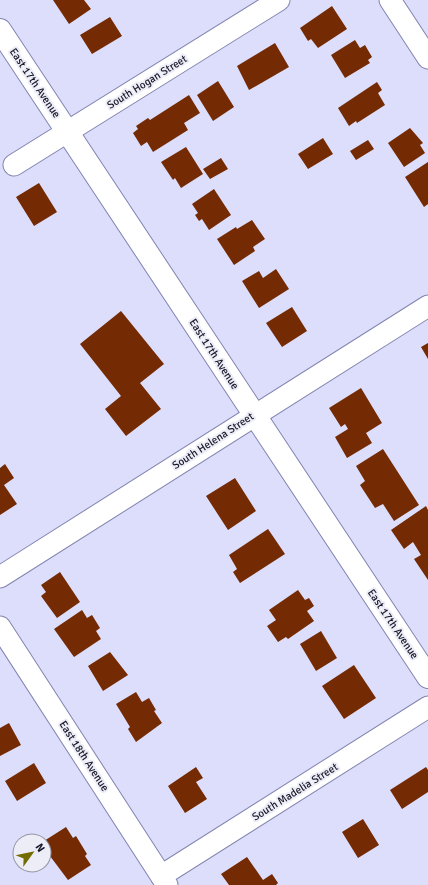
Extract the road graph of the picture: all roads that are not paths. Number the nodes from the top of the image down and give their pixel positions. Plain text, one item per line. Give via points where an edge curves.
1 (279, 0) edge
2 (390, 0) edge
3 (0, 30) edge
4 (428, 58) edge
5 (67, 131) junction
6 (14, 165) dead end
7 (428, 306) edge
8 (254, 415) junction
9 (0, 577) edge
10 (0, 627) edge
11 (428, 677) edge
12 (428, 707) edge
13 (164, 881) edge

1 - 5 street, South Hogan Street
2 - 4 street
3 - 5 street, East 17th Avenue
5 - 6 street, South Hogan Street
5 - 8 street, East 17th Avenue
7 - 8 street, South Helena Street
8 - 9 street, South Helena Street
8 - 11 street, East 17th Avenue
10 - 13 street, East 18th Avenue
12 - 13 street, South Madelia Street

